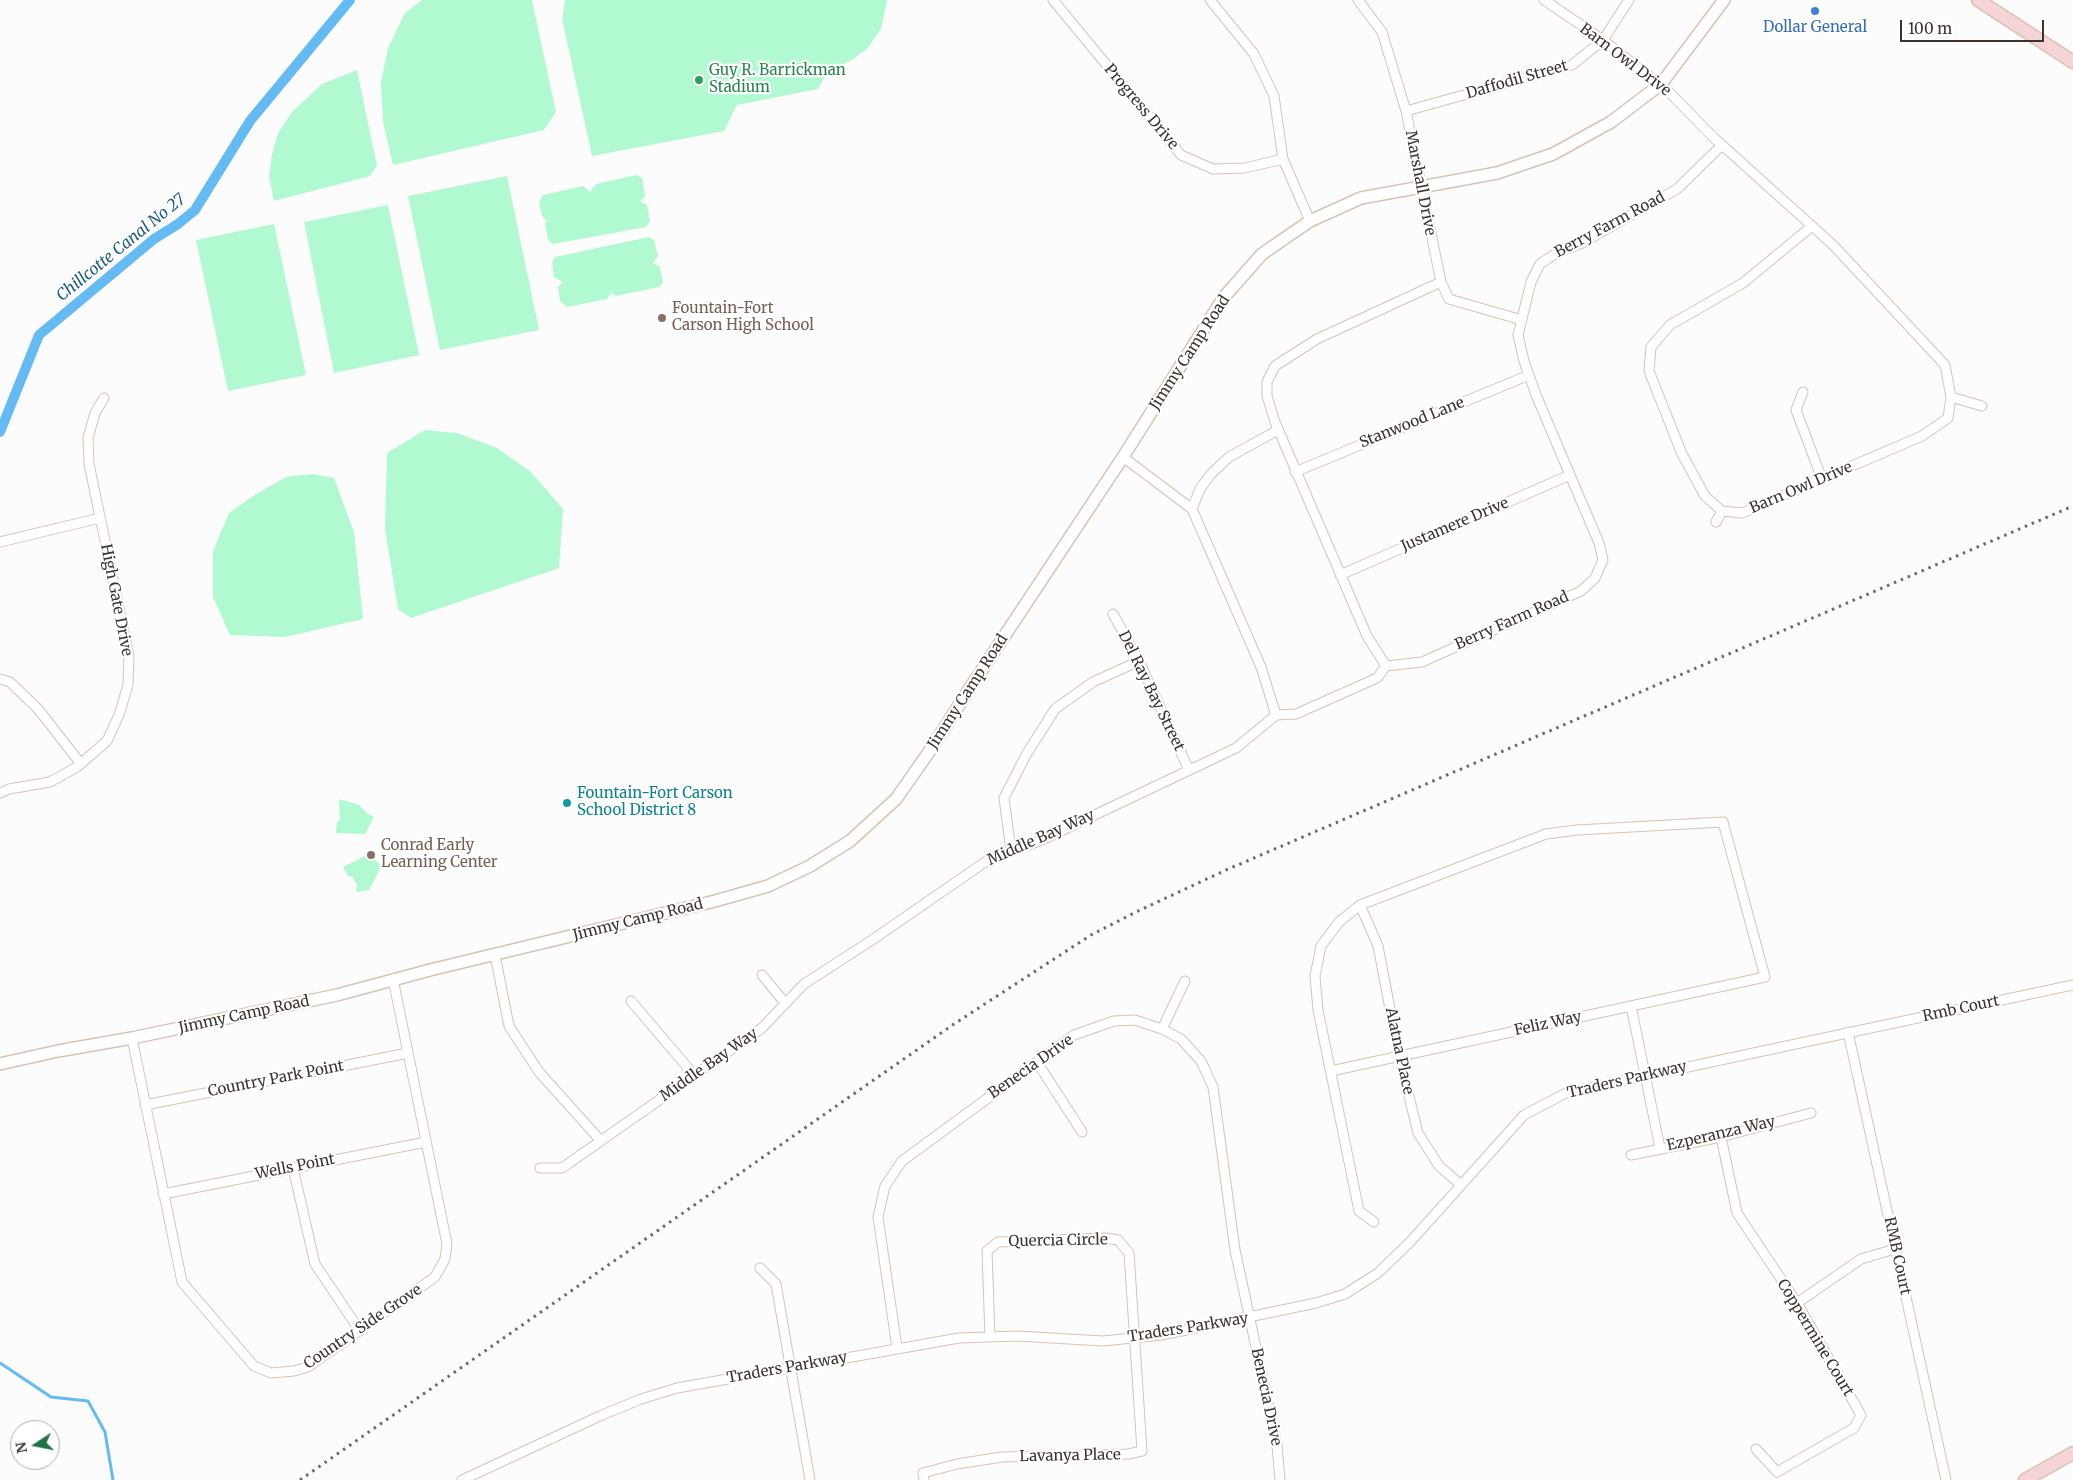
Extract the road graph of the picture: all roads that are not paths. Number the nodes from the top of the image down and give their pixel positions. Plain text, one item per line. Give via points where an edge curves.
1 (1053, 0) edge
2 (1210, 0) edge
3 (1358, 0) edge
4 (1544, 0) edge
5 (1629, 0) edge
6 (1724, 0) edge
7 (1978, 0) edge
8 (1603, 40) junction
9 (2073, 62) edge
10 (1661, 84) junction
11 (1406, 111) junction
12 (1722, 145) junction
13 (1283, 159) junction
14 (1420, 187) junction
15 (1310, 221) junction
16 (1812, 226) junction
17 (1440, 282) junction
18 (1522, 320) junction
19 (1529, 375) junction
20 (1803, 392) dead end
21 (1951, 397) junction
22 (104, 398) dead end
23 (1982, 406) dead end
24 (1278, 430) junction
25 (1123, 457) junction
26 (1295, 472) junction
27 (1570, 475) junction
28 (1822, 479) junction
29 (1192, 509) junction
30 (1722, 511) junction
31 (100, 518) junction
32 (1716, 522) dead end
33 (0, 542) edge
34 (1340, 575) junction
35 (1113, 614) dead end
36 (1139, 661) junction
37 (1386, 666) junction
38 (0, 679) edge
39 (1276, 715) junction
40 (81, 764) junction
41 (1189, 770) junction
42 (0, 793) edge
43 (1011, 851) junction
44 (1360, 905) junction
45 (495, 955) junction
46 (762, 975) dead end
47 (393, 979) junction
48 (1185, 982) dead end
49 (2073, 985) edge
50 (631, 1001) dead end
51 (785, 1003) junction
52 (1631, 1006) junction
53 (1162, 1029) junction
54 (1848, 1032) junction
55 (132, 1038) junction
56 (408, 1053) junction
57 (1399, 1056) junction
58 (1037, 1062) junction
59 (0, 1064) edge
60 (1330, 1071) junction
61 (694, 1075) junction
62 (1644, 1075) junction
63 (145, 1105) junction
64 (1811, 1113) dead end
65 (1082, 1132) dead end
66 (1721, 1137) junction
67 (601, 1141) junction
68 (426, 1142) junction
69 (1660, 1148) junction
70 (1631, 1155) dead end
71 (293, 1168) junction
72 (540, 1168) dead end
73 (1460, 1184) junction
74 (163, 1194) junction
75 (1374, 1222) dead end
76 (1895, 1249) junction
77 (760, 1268) dead end
78 (1797, 1304) junction
79 (1249, 1318) junction
80 (360, 1331) junction
81 (990, 1337) junction
82 (1135, 1338) junction
83 (897, 1348) junction
84 (790, 1368) junction
85 (1756, 1448) dead end
86 (2073, 1453) edge
87 (806, 1479) edge
88 (462, 1480) edge
89 (924, 1480) edge
90 (1280, 1480) edge
91 (1946, 1480) edge
92 (2025, 1480) edge

1 - 13 street, Progress Drive via 1181,155 1213,169 1245,168
2 - 13 street via 1254,54 1274,96
3 - 11 street, Marshall Drive via 1382,32
4 - 8 street, Barn Owl Drive
5 - 8 street, Daffodil Street
6 - 10 street, Jimmy Camp Road
7 - 9 main road
8 - 10 street, Barn Owl Drive
8 - 11 street, Daffodil Street via 1572,65
10 - 12 street, Barn Owl Drive
10 - 14 street, Jimmy Camp Road via 1611,122 1553,154 1497,173
11 - 14 street, Marshall Drive
12 - 16 street, Barn Owl Drive
12 - 18 street, Berry Farm Road via 1677,189 1540,264 1531,282
13 - 15 street
14 - 15 street, Jimmy Camp Road via 1362,198
14 - 17 street, Marshall Drive
15 - 25 street, Jimmy Camp Road via 1262,254 1224,297
16 - 21 street, Barn Owl Drive via 1945,365
16 - 30 street via 1743,283 1670,326 1651,347 1650,371 1682,454 1705,496
17 - 18 street, Marshall Drive via 1449,300
17 - 24 street via 1317,339 1275,366 1267,382 1267,396
18 - 19 street, Berry Farm Road via 1518,335
19 - 26 street, Stanwood Lane
19 - 27 street, Berry Farm Road
20 - 28 street via 1796,410
21 - 23 street
21 - 28 street, Barn Owl Drive via 1948,418 1922,436
22 - 31 street, High Gate Drive via 95,413 88,438 89,464
24 - 26 street
24 - 29 street via 1229,457 1200,489
25 - 29 street
25 - 45 street, Jimmy Camp Road via 931,750 896,799 850,841 810,866 768,886
26 - 34 street
27 - 34 street, Justamere Drive
27 - 37 street, Berry Farm Road via 1603,560 1595,578 1581,591 1422,662
28 - 30 street, Barn Owl Drive via 1742,514
29 - 39 street via 1261,667
30 - 32 street
31 - 33 street
31 - 40 street, High Gate Drive via 129,656 128,684 107,741
34 - 37 street via 1367,636
35 - 36 street, Del Ray Bay Street
36 - 41 street, Del Ray Bay Street
36 - 43 street via 1093,682 1055,709 1004,798
37 - 39 street via 1377,678 1296,714
38 - 40 street via 10,682 38,709
39 - 41 street, Middle Bay Way via 1236,748
40 - 42 street, High Gate Drive via 50,782
41 - 43 street, Middle Bay Way via 1042,840
43 - 51 street, Middle Bay Way via 988,860 942,890 804,984
44 - 52 street, Feliz Way via 1546,834 1724,822 1765,977
44 - 57 street, Alatna Place via 1378,946
44 - 60 street via 1340,922 1321,946 1315,976
45 - 47 street, Jimmy Camp Road
45 - 67 street via 509,1026 539,1072
46 - 51 street
47 - 55 street, Jimmy Camp Road via 298,1004
47 - 56 street, Country Side Grove
48 - 53 street
49 - 54 street, Rmb Court
50 - 61 street
51 - 61 street, Middle Bay Way via 762,1028
52 - 57 street, Feliz Way
52 - 62 street
53 - 58 street, Benecia Drive via 1135,1020 1114,1021 1074,1035
53 - 79 street, Benecia Drive via 1182,1039 1201,1061 1213,1087 1235,1250
54 - 62 street, Traders Parkway
54 - 76 street, RMB Court
55 - 59 street, Jimmy Camp Road
55 - 63 street, Country Side Grove
56 - 63 street, Country Park Point
56 - 68 street, Country Side Grove
57 - 60 street, Feliz Way
57 - 73 street, Alatna Place via 1418,1133 1439,1166
58 - 65 street
58 - 83 street, Benecia Drive via 902,1161 885,1186 878,1216
60 - 75 street via 1359,1211
61 - 67 street, Middle Bay Way
62 - 69 street
62 - 73 street, Traders Parkway via 1566,1092 1524,1115
63 - 74 street, Country Side Grove
64 - 66 street, Ezperanza Way
66 - 69 street, Ezperanza Way
66 - 78 street, Coppermine Court via 1737,1213
67 - 72 street, Middle Bay Way via 562,1168
68 - 71 street, Wells Point
68 - 80 street, Country Side Grove via 447,1244 445,1259 435,1277
69 - 70 street, Ezperanza Way
71 - 74 street, Wells Point
71 - 80 street via 315,1264
73 - 79 street, Traders Parkway via 1411,1241 1378,1273 1345,1294
74 - 80 street, Country Side Grove via 182,1282 254,1366 271,1373 308,1368
76 - 78 street via 1861,1259
76 - 91 street, RMB Court
77 - 84 street via 776,1284
78 - 85 street, Coppermine Court via 1861,1415 1854,1428 1776,1472
79 - 82 street, Traders Parkway
79 - 90 street, Benecia Drive via 1277,1445
81 - 82 street, Traders Parkway via 1103,1341
81 - 82 street, Quercia Circle via 987,1251 998,1242 1105,1238 1118,1240 1129,1253
81 - 83 street, Traders Parkway via 959,1338
82 - 89 street, Lavanya Place via 1142,1451 1002,1457 923,1473
83 - 84 street, Traders Parkway
84 - 87 street
84 - 88 street, Traders Parkway via 677,1388 641,1399
86 - 92 main road

